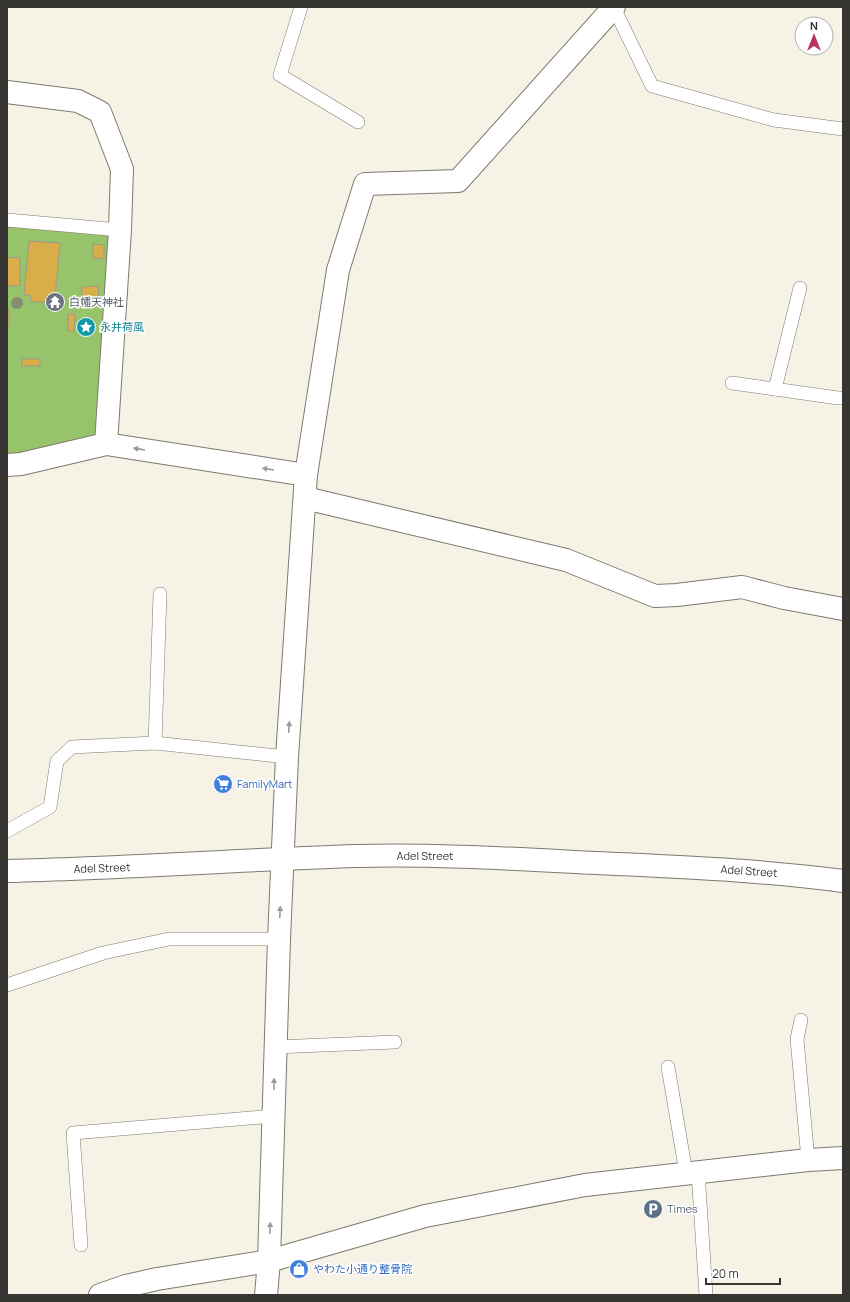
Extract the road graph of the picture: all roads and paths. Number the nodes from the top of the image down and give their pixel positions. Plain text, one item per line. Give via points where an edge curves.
1 (300, 7) edge
2 (614, 7) edge
3 (7, 92) edge
4 (358, 122) dead end
5 (843, 129) edge
6 (7, 220) edge
7 (120, 230) junction
8 (800, 288) dead end
9 (732, 382) dead end
10 (775, 390) junction
11 (843, 398) edge
12 (106, 444) junction
13 (7, 465) edge
14 (306, 475) junction
15 (305, 498) junction
16 (160, 594) dead end
17 (843, 609) edge
18 (155, 743) junction
19 (287, 756) junction
20 (7, 831) edge
21 (283, 860) junction
22 (7, 871) edge
23 (843, 881) edge
24 (279, 939) junction
25 (7, 985) edge
26 (800, 1020) dead end
27 (395, 1042) dead end
28 (275, 1047) junction
29 (668, 1067) dead end
30 (274, 1116) junction
31 (843, 1158) edge
32 (808, 1160) junction
33 (692, 1172) junction
34 (80, 1245) dead end
35 (269, 1261) junction
36 (100, 1295) edge
37 (266, 1295) edge
38 (706, 1295) edge

1 - 4 lane via 280,75
2 - 5 lane via 652,86 774,120
2 - 14 street via 458,181 365,184 338,270
3 - 7 street via 78,101 100,112 122,168
6 - 7 lane
7 - 12 street
8 - 10 lane
9 - 10 lane
10 - 11 lane
12 - 13 street
14 -> 12 street
14 - 15 street
15 - 17 street via 566,560 655,596 742,587
19 -> 15 street
16 - 18 lane
18 - 19 lane
18 - 20 lane via 72,747 58,761 50,807
19 - 21 street
21 - 22 street, Adel Street
21 - 23 street, Adel Street via 357,856 452,856 734,870
24 -> 21 street
24 - 25 lane via 169,939 103,953
24 - 28 street
26 - 32 lane via 797,1039
27 - 28 lane
30 -> 28 street
29 - 33 lane
30 - 34 lane via 74,1133
35 -> 30 street
31 - 32 street
32 - 33 street
33 - 35 street via 585,1184 426,1216
33 - 38 lane
35 - 36 street via 126,1286
35 - 37 street

